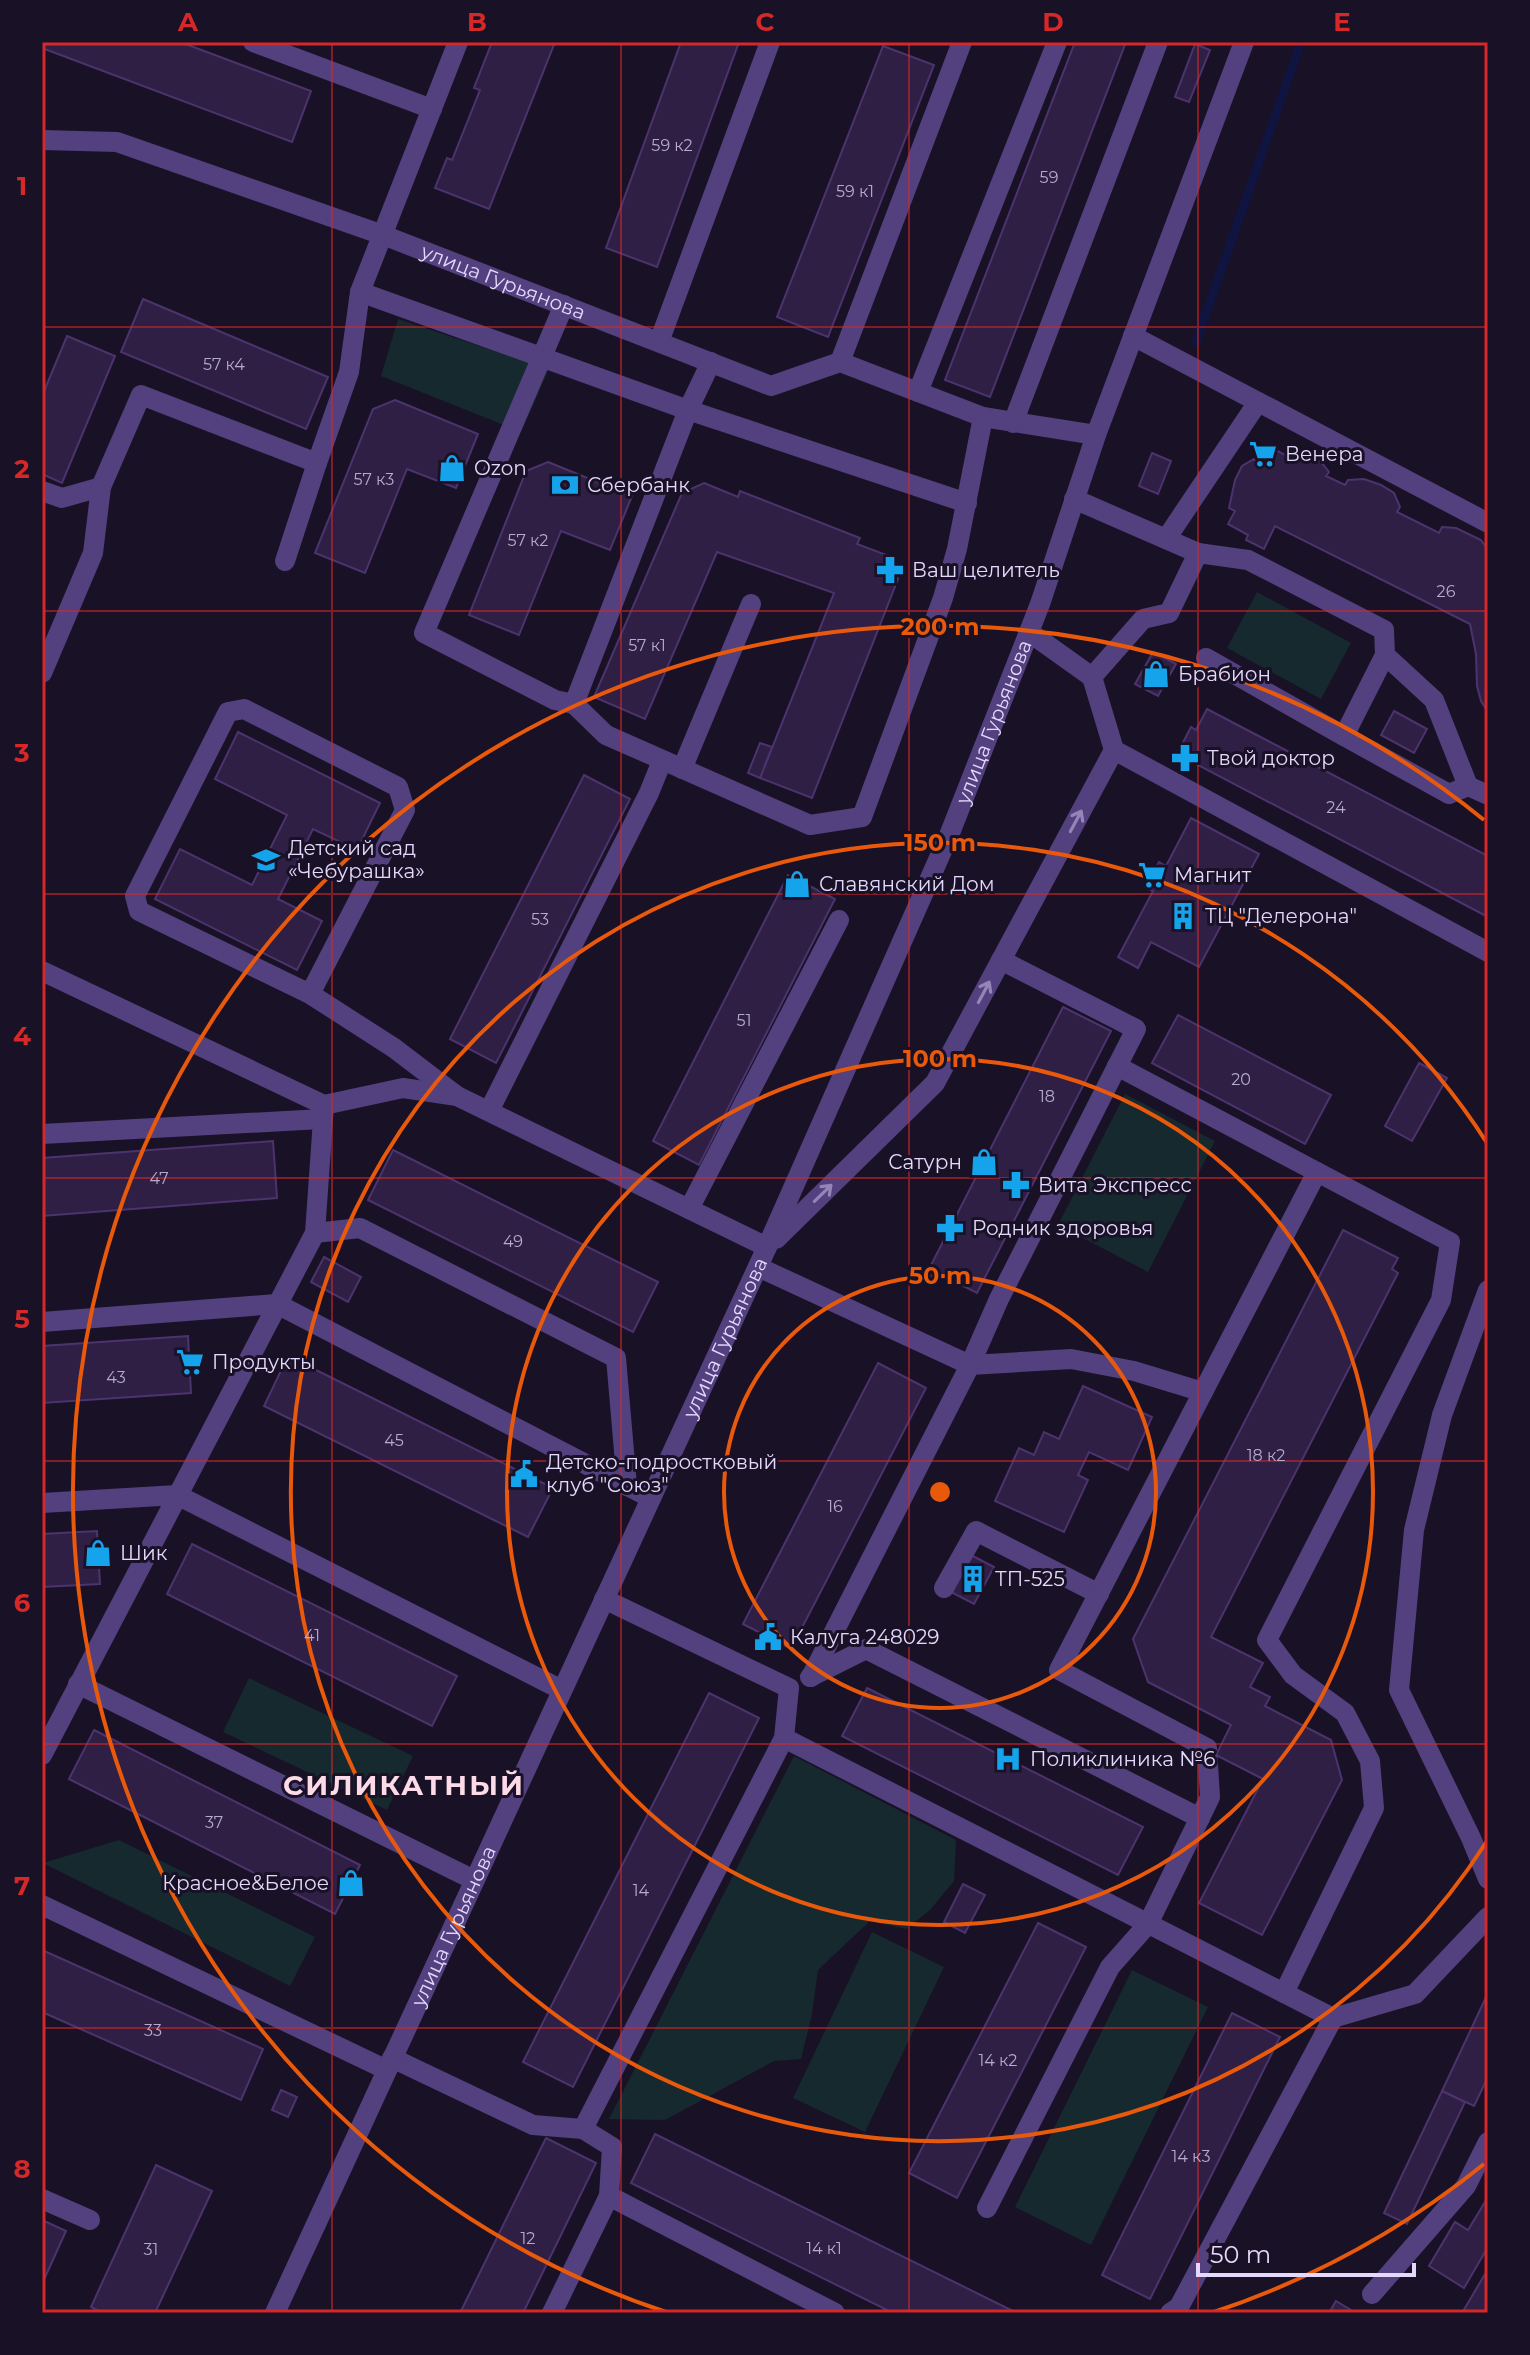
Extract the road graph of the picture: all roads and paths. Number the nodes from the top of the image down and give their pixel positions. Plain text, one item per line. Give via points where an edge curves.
1 (253, 42) edge
2 (458, 42) edge
3 (770, 42) edge
4 (962, 42) edge
5 (1057, 42) edge
6 (1158, 42) edge
7 (1244, 42) edge
8 (432, 109) junction
9 (42, 140) edge
10 (383, 235) junction
11 (360, 292) junction
12 (564, 305) junction
13 (1133, 336) junction
14 (659, 342) junction
15 (542, 357) junction
16 (711, 362) junction
17 (840, 362) junction
18 (918, 392) junction
19 (1258, 402) junction
20 (688, 410) junction
21 (983, 417) junction
22 (1013, 423) junction
23 (1096, 435) junction
24 (317, 463) junction
25 (101, 487) junction
26 (42, 491) edge
27 (1074, 499) junction
28 (967, 503) junction
29 (1488, 523) edge
30 (1166, 539) junction
31 (1198, 553) junction
32 (285, 561) dead end
33 (751, 604) dead end
34 (1029, 632) junction
35 (1385, 655) junction
36 (1206, 658) dead end
37 (42, 673) edge
38 (1092, 677) junction
39 (574, 704) junction
40 (1344, 736) junction
41 (1114, 750) junction
42 (662, 761) junction
43 (682, 769) junction
44 (1468, 786) junction
45 (1488, 795) edge
46 (839, 920) dead end
47 (1488, 952) edge
48 (1001, 960) junction
49 (42, 971) edge
50 (310, 994) junction
51 (1117, 1066) junction
52 (457, 1096) junction
53 (489, 1111) junction
54 (323, 1112) junction
55 (42, 1134) edge
56 (1317, 1172) junction
57 (689, 1209) junction
58 (315, 1233) junction
59 (767, 1247) junction
60 (758, 1267) junction
61 (1488, 1290) edge
62 (277, 1304) junction
63 (42, 1322) edge
64 (970, 1365) junction
65 (1203, 1392) junction
66 (627, 1486) junction
67 (177, 1495) junction
68 (651, 1498) junction
69 (42, 1503) edge
70 (944, 1588) dead end
71 (1099, 1594) junction
72 (604, 1599) junction
73 (811, 1677) junction
74 (78, 1684) junction
75 (789, 1688) junction
76 (562, 1690) junction
77 (784, 1738) junction
78 (42, 1755) edge
79 (1200, 1818) junction
80 (1488, 1879) edge
81 (474, 1880) junction
82 (42, 1905) edge
83 (1488, 1917) edge
84 (1148, 1924) junction
85 (1284, 1993) junction
86 (1333, 2018) junction
87 (390, 2064) junction
88 (583, 2129) junction
89 (1488, 2142) edge
90 (609, 2196) junction
91 (42, 2199) edge
92 (987, 2208) dead end
93 (90, 2220) dead end
94 (1372, 2294) dead end
95 (275, 2313) edge
96 (552, 2313) edge
97 (835, 2313) edge
98 (1170, 2313) edge

1 - 8 street
2 - 8 street
3 - 14 street
4 - 17 street
5 - 18 street
6 - 22 street
7 - 13 street, улица Гурьянова
8 - 10 street
9 - 10 street, улица Гурьянова via 117,142
10 - 11 street
10 - 12 street, улица Гурьянова
11 - 15 street
11 - 24 street via 349,372
12 - 14 street, улица Гурьянова
12 - 15 street
13 - 19 street
13 - 23 street, улица Гурьянова
14 - 16 street, улица Гурьянова
15 - 20 street
15 - 39 street via 424,633 555,700
16 - 17 street, улица Гурьянова via 771,386
16 - 20 street
17 - 18 street
18 - 21 street
19 - 29 street
19 - 30 street
20 - 28 street
20 - 39 street
21 - 22 street
21 - 28 street
22 - 23 street
23 - 27 street, улица Гурьянова
24 - 25 street via 141,395
24 - 32 street
25 - 26 street via 62,498
25 - 37 street via 93,553
27 - 30 street
27 - 34 street, улица Гурьянова
28 - 43 street via 943,598 862,817 810,825
30 - 31 street
31 - 35 street via 1248,560 1384,630
31 - 38 street via 1169,613 1143,619
33 - 43 street
34 - 38 street
34 - 59 street, улица Гурьянова via 950,833
35 - 40 street
35 - 44 street via 1434,700
36 - 40 street
38 - 41 street
39 - 42 street via 606,735
40 - 44 street via 1449,794
41 - 47 street
48 -> 41 street
42 - 43 street
42 - 53 street
44 - 45 street
46 - 57 street
48 - 51 street via 1136,1029
59 -> 48 street via 935,1083
49 - 54 street
50 - 50 street via 139,911 135,896 228,712 244,709 398,787 405,810
50 - 52 street
51 - 56 street
51 - 64 street
52 - 53 street
52 - 54 street via 403,1088
53 - 57 street
54 - 55 street
54 - 58 street
56 - 65 street
56 - 85 street via 1450,1242 1441,1300 1267,1640 1293,1675 1345,1713 1370,1761 1374,1808
57 - 59 street
58 - 62 street
58 - 66 street via 360,1228 616,1358
59 - 60 street, улица Гурьянова
60 - 64 street
60 - 68 street, улица Гурьянова
61 - 80 street via 1442,1415 1414,1530 1399,1690
62 - 63 street
62 - 66 street
62 - 67 street
64 - 65 street via 1071,1359
64 - 73 street
65 - 71 street
66 - 68 street
67 - 69 street
67 - 74 street
67 - 76 street
68 - 72 street, улица Гурьянова
70 - 71 street via 976,1531
71 - 79 street via 1059,1670 1207,1748 1210,1797
72 - 75 street
72 - 76 street, улица Гурьянова
73 - 75 street
73 - 79 street via 866,1649
74 - 78 street
74 - 81 street
75 - 77 street
76 - 81 street, улица Гурьянова
77 - 84 street
77 - 88 street
79 - 84 street
81 - 87 street, улица Гурьянова
82 - 87 street
83 - 86 street via 1415,1994
84 - 85 street
84 - 92 street via 1110,1967
85 - 86 street
86 - 98 street via 1179,2307
87 - 88 street via 533,2125
87 - 95 street, улица Гурьянова
88 - 90 street via 612,2147
89 - 94 street via 1466,2186
90 - 96 street
90 - 97 street
91 - 93 street

